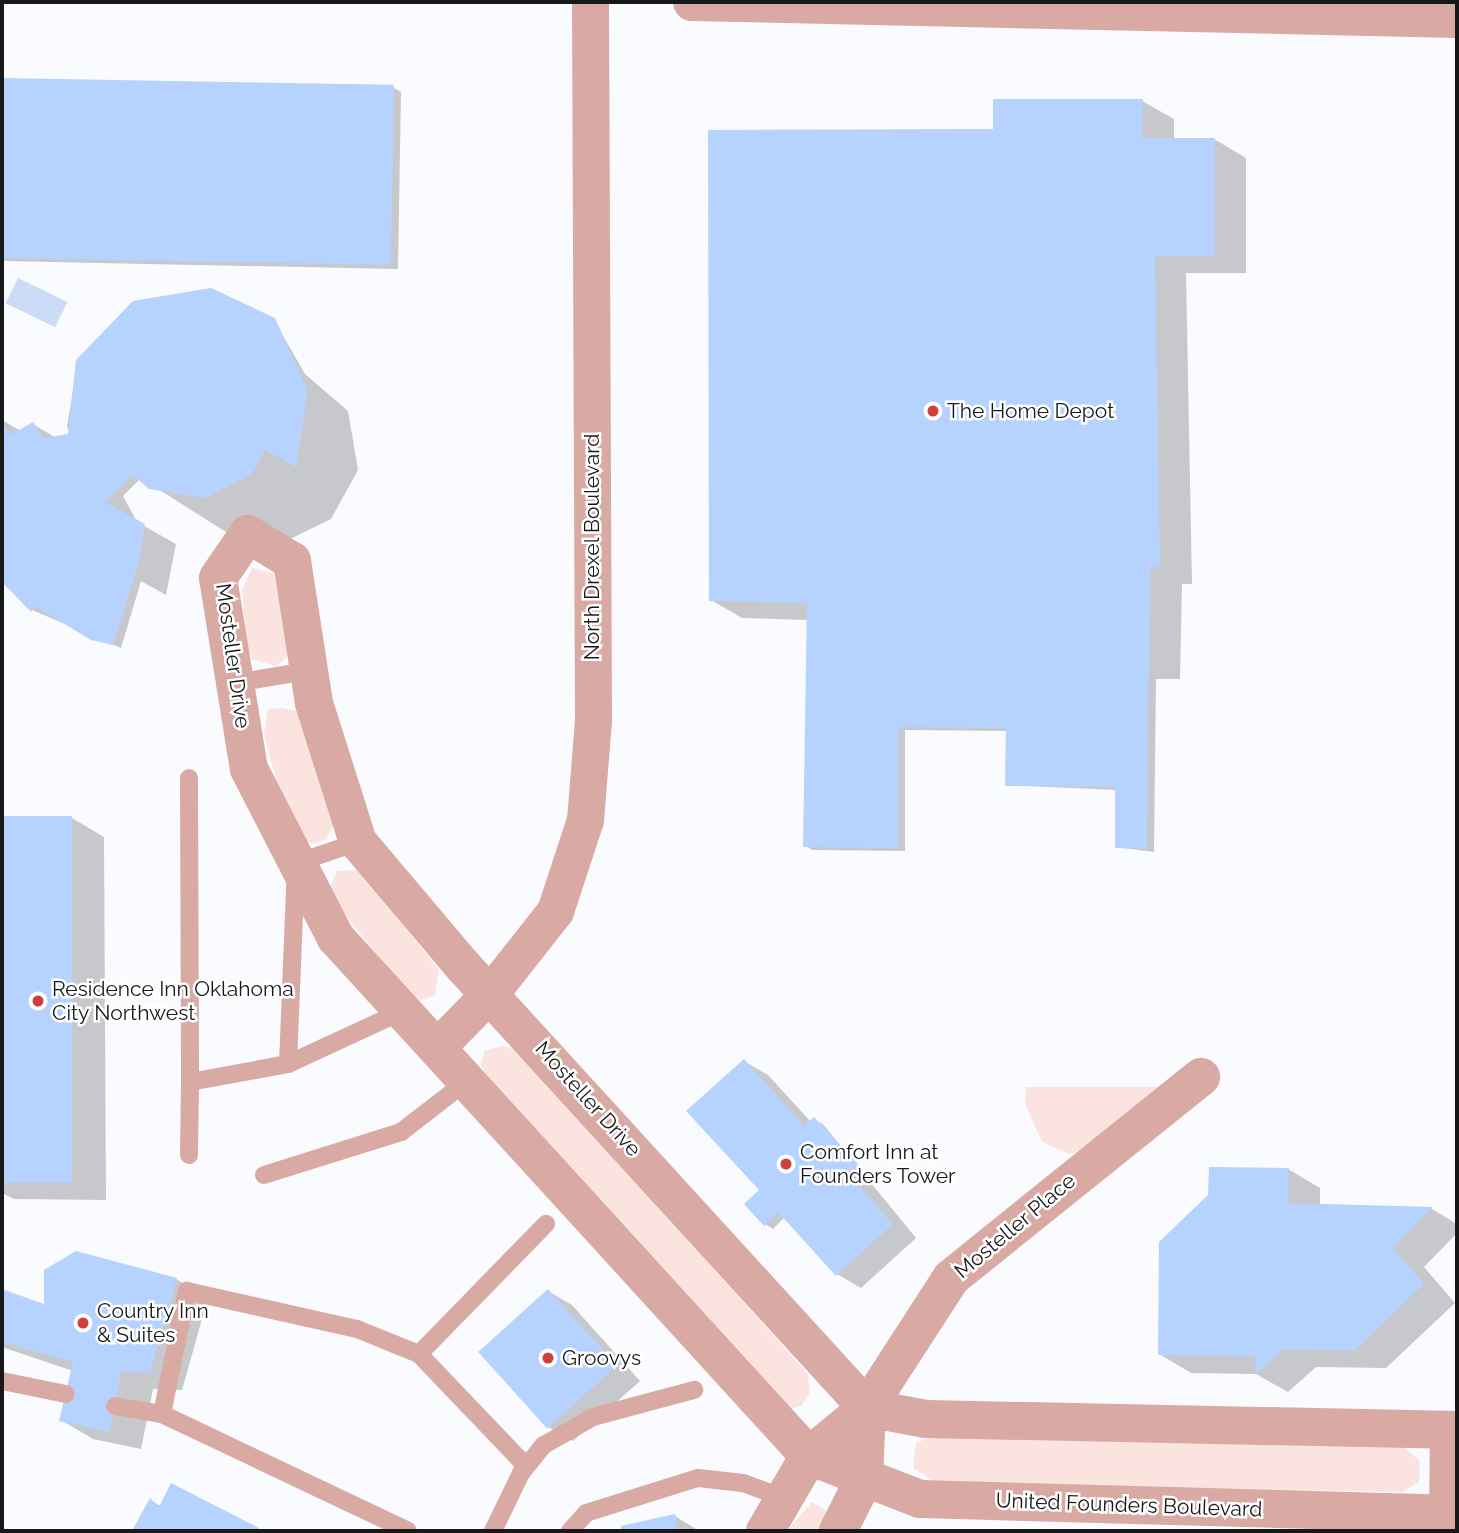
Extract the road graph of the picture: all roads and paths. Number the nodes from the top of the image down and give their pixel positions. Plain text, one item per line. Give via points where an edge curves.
1 (590, 2) edge
2 (692, 2) edge
3 (909, 5) edge
4 (1044, 7) edge
5 (1457, 19) edge
6 (307, 671) junction
7 (236, 683) junction
8 (190, 778) dead end
9 (359, 842) junction
10 (296, 863) junction
11 (492, 991) junction
12 (405, 1010) junction
13 (439, 1045) junction
14 (288, 1064) junction
15 (1201, 1077) dead end
16 (190, 1082) junction
17 (466, 1082) junction
18 (190, 1155) dead end
19 (264, 1175) dead end
20 (546, 1224) dead end
21 (419, 1354) junction
22 (2, 1381) edge
23 (694, 1390) dead end
24 (66, 1394) dead end
25 (115, 1406) dead end
26 (878, 1412) junction
27 (162, 1413) junction
28 (1453, 1430) edge
29 (809, 1455) junction
30 (526, 1466) junction
31 (864, 1479) junction
32 (784, 1497) junction
33 (1453, 1514) edge
34 (408, 1531) edge
35 (494, 1531) edge
36 (570, 1531) edge
37 (765, 1531) edge
38 (838, 1531) edge

1 - 11 street, North Drexel Boulevard via 593,721 585,820 555,911
2 - 3 street
3 - 4 street
4 - 5 street
6 - 7 lane
6 - 7 street, Mosteller Drive via 292,561 248,534 218,578
6 - 9 street, Mosteller Drive
7 - 10 street, Mosteller Drive via 249,769
8 - 16 lane
9 - 10 lane
9 - 11 street, Mosteller Drive
10 - 12 street, Mosteller Drive via 337,938
10 - 14 lane
11 - 13 street, North Drexel Boulevard
11 - 26 street, Mosteller Drive
12 - 13 street, Mosteller Drive
12 - 14 lane
13 - 17 street, Mosteller Drive
14 - 16 lane
15 - 26 street, Mosteller Place via 951,1278
16 - 18 lane
17 - 19 lane via 401,1132
17 - 29 street, Mosteller Drive
20 - 21 lane
21 - 27 lane via 357,1329 187,1291
21 - 30 lane
22 - 24 lane
23 - 30 lane via 593,1417 544,1445
25 - 27 lane
26 - 28 street
26 - 29 street
26 - 31 street
27 - 34 lane
28 - 33 street
29 - 31 street, United Founders Boulevard
29 - 32 street
30 - 35 lane
31 - 33 street, United Founders Boulevard via 920,1499
31 - 38 street
32 - 36 lane via 743,1483 698,1478 586,1513
32 - 37 street

